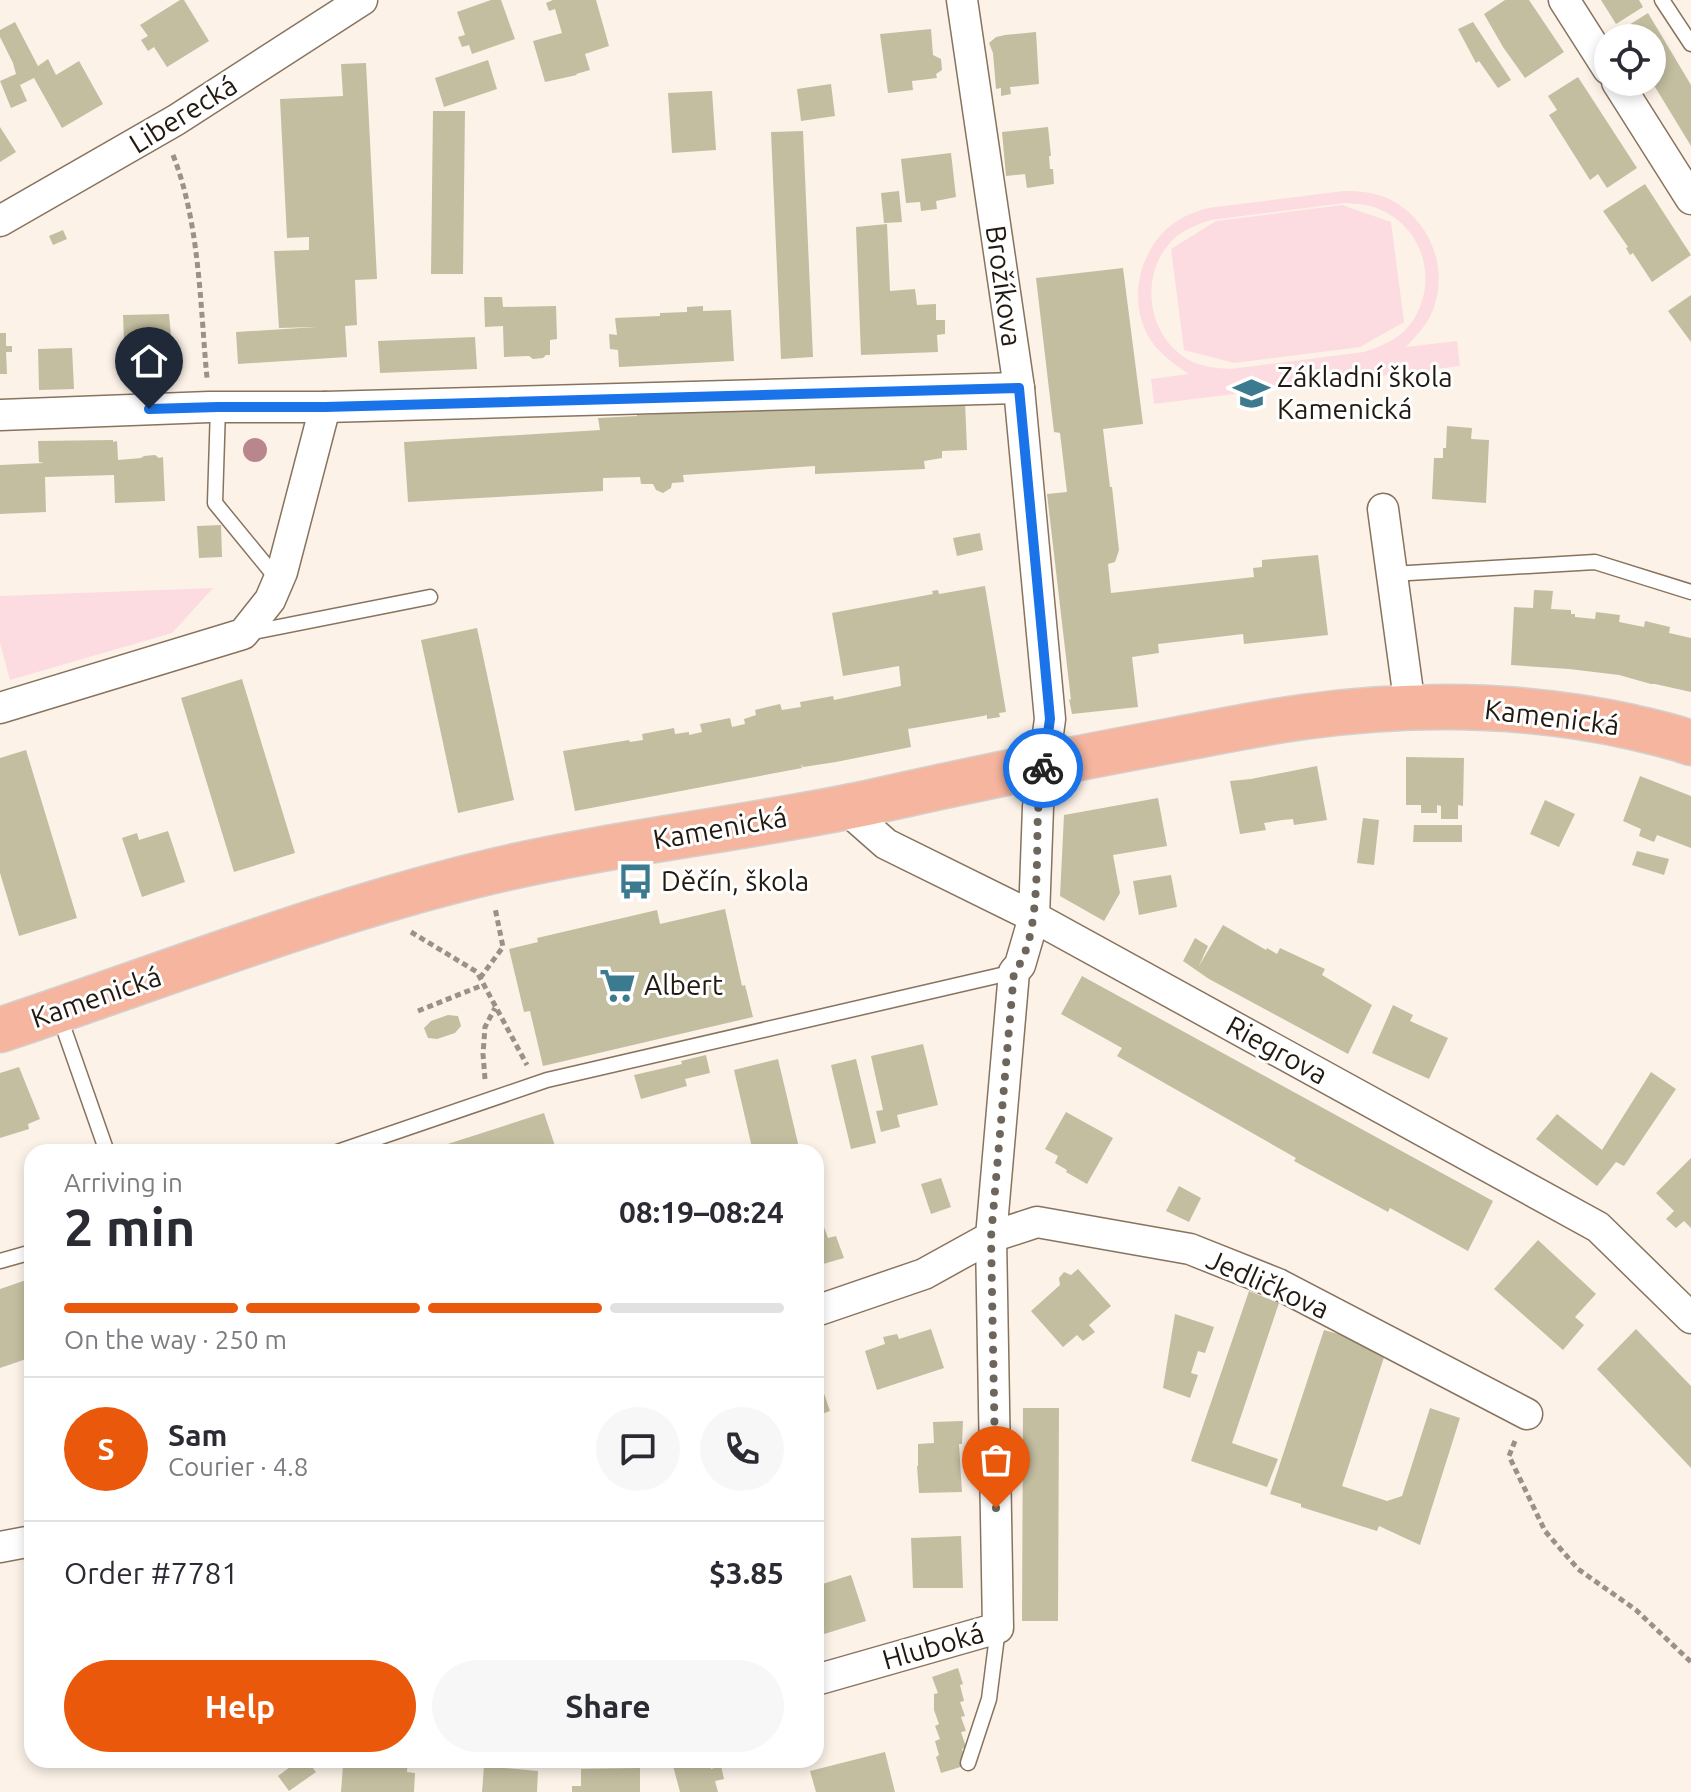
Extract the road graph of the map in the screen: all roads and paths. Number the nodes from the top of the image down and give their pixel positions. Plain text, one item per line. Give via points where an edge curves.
1 (362, 0) edge
2 (962, 0) edge
3 (1564, 0) edge
4 (1662, 0) edge
5 (1691, 44) edge
6 (1594, 47) edge
7 (1626, 96) edge
8 (163, 127) junction
9 (1691, 199) edge
10 (0, 221) edge
11 (1019, 388) junction
12 (213, 407) junction
13 (325, 407) junction
14 (0, 415) edge
15 (1383, 509) dead end
16 (1392, 574) junction
17 (278, 581) junction
18 (1691, 592) edge
19 (430, 597) dead end
20 (243, 634) junction
21 (1410, 707) junction
22 (0, 708) edge
23 (1691, 743) edge
24 (1043, 764) junction
25 (844, 807) junction
26 (488, 872) junction
27 (368, 906) junction
28 (1034, 917) junction
29 (1014, 972) junction
30 (482, 982) junction
31 (495, 1007) junction
32 (58, 1011) junction
33 (418, 1011) dead end
34 (0, 1030) edge
35 (537, 1083) junction
36 (487, 1100) junction
37 (104, 1144) edge
38 (360, 1144) edge
39 (991, 1237) junction
40 (24, 1254) edge
41 (0, 1261) edge
42 (824, 1308) edge
43 (1691, 1318) edge
44 (1527, 1414) joint
45 (24, 1542) edge
46 (0, 1547) edge
47 (998, 1628) junction
48 (1691, 1662) edge
49 (824, 1678) edge
50 (968, 1763) dead end

1 - 8 street, Liberecká
2 - 11 street, Brožíkova
3 - 6 street
4 - 5 lane
7 - 9 street
8 - 10 street, Liberecká
8 - 12 path via 180,174 196,251
11 - 13 street
11 - 24 street, Brožíkova via 1050,719
12 - 13 street
12 - 14 street
12 - 17 lane via 215,503
13 - 17 street
15 - 16 street
16 - 18 lane via 1595,562
16 - 21 street
17 - 20 street
19 - 20 lane
20 - 22 street
21 - 23 main road, Kamenická via 1493,707 1586,717
21 - 24 main road, Kamenická via 1301,717
24 - 25 main road, Kamenická
24 - 28 street, Hluboká
25 - 26 main road, Kamenická
25 - 28 street, Riegrova via 886,844
26 - 27 main road, Kamenická
26 - 30 path via 503,947
27 - 30 path via 477,972
27 - 32 main road, Kamenická
28 - 29 street, Hluboká
28 - 43 street, Riegrova via 1598,1227
29 - 35 lane
29 - 39 street, Hluboká
30 - 31 path
30 - 33 path
31 - 35 path
31 - 36 path via 485,1027
32 - 34 main road, Kamenická
32 - 37 lane
35 - 36 lane
36 - 38 lane
39 - 42 street, Jedličkova via 924,1274
39 - 44 street, Jedličkova via 1037,1222 1190,1249 1278,1284
39 - 47 street, Hluboká
40 - 41 lane
44 - 48 path via 1509,1456 1545,1531 1578,1569 1636,1610
45 - 46 street
47 - 49 street, Hluboká
47 - 50 lane via 989,1699

